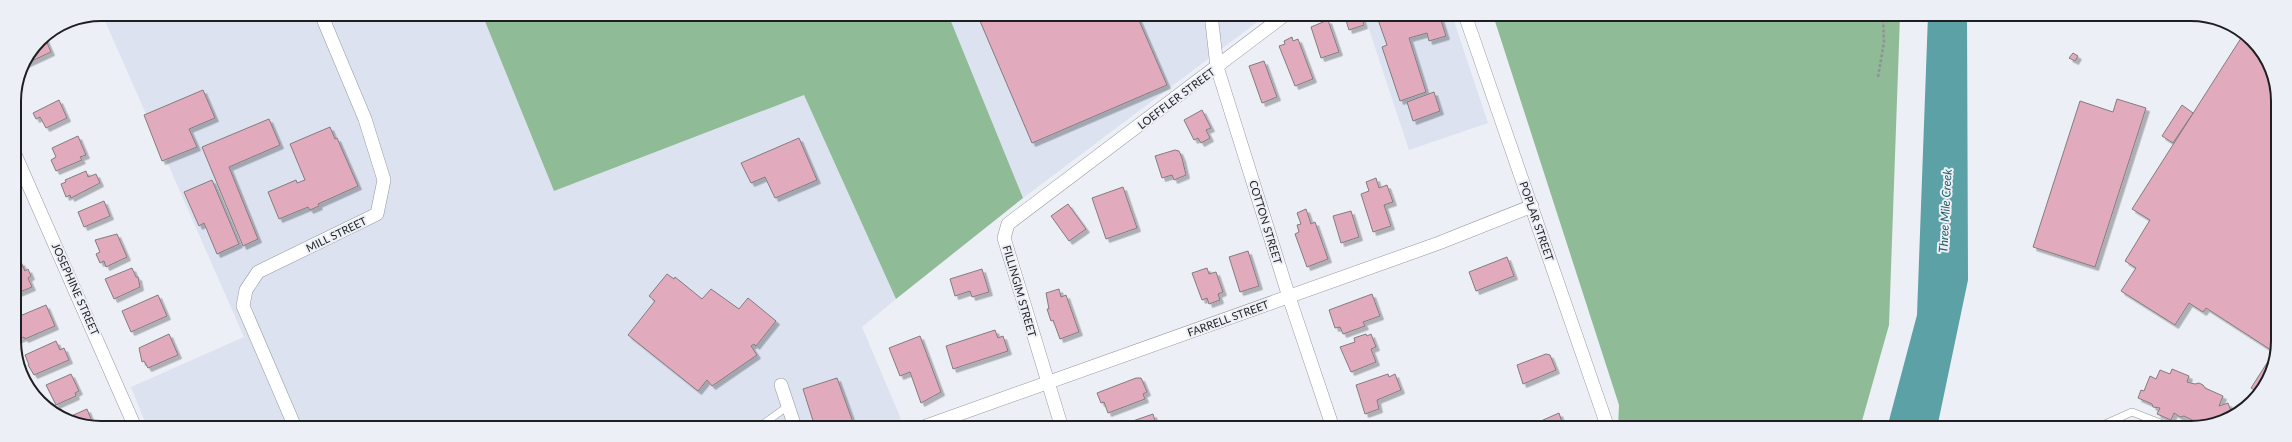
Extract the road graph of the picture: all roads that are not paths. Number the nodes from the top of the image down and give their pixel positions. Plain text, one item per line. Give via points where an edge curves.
1 (324, 21) edge
2 (1212, 21) edge
3 (1277, 21) edge
4 (1467, 21) edge
5 (1217, 67) junction
6 (21, 168) edge
7 (1066, 181) joint
8 (1532, 206) junction
9 (1289, 297) junction
10 (1047, 383) junction
11 (781, 385) dead end
12 (788, 406) junction
13 (132, 421) edge
14 (292, 421) edge
15 (768, 421) edge
16 (793, 421) edge
17 (942, 421) edge
18 (1060, 421) edge
19 (1331, 421) edge
20 (1606, 421) edge
21 (2112, 421) edge
22 (2155, 421) edge

1 - 14 street, MILL STREET via 365,120 384,180 377,214 258,272 246,290 243,306
2 - 5 street, COTTON STREET
3 - 5 street, LOEFFLER STREET
4 - 8 street, POPLAR STREET
5 - 7 street, LOEFFLER STREET
5 - 9 street, COTTON STREET
6 - 13 street, JOSEPHINE STREET
7 - 10 street, FILLINGIM STREET via 1008,224 1004,238
8 - 9 street, FARRELL STREET via 1439,243
8 - 20 street, POPLAR STREET
9 - 10 street, FARRELL STREET
9 - 19 street, COTTON STREET
10 - 17 street, FARRELL STREET
10 - 18 street, FILLINGIM STREET
11 - 12 street
12 - 15 lane
12 - 16 street
21 - 22 lane via 2132,412

